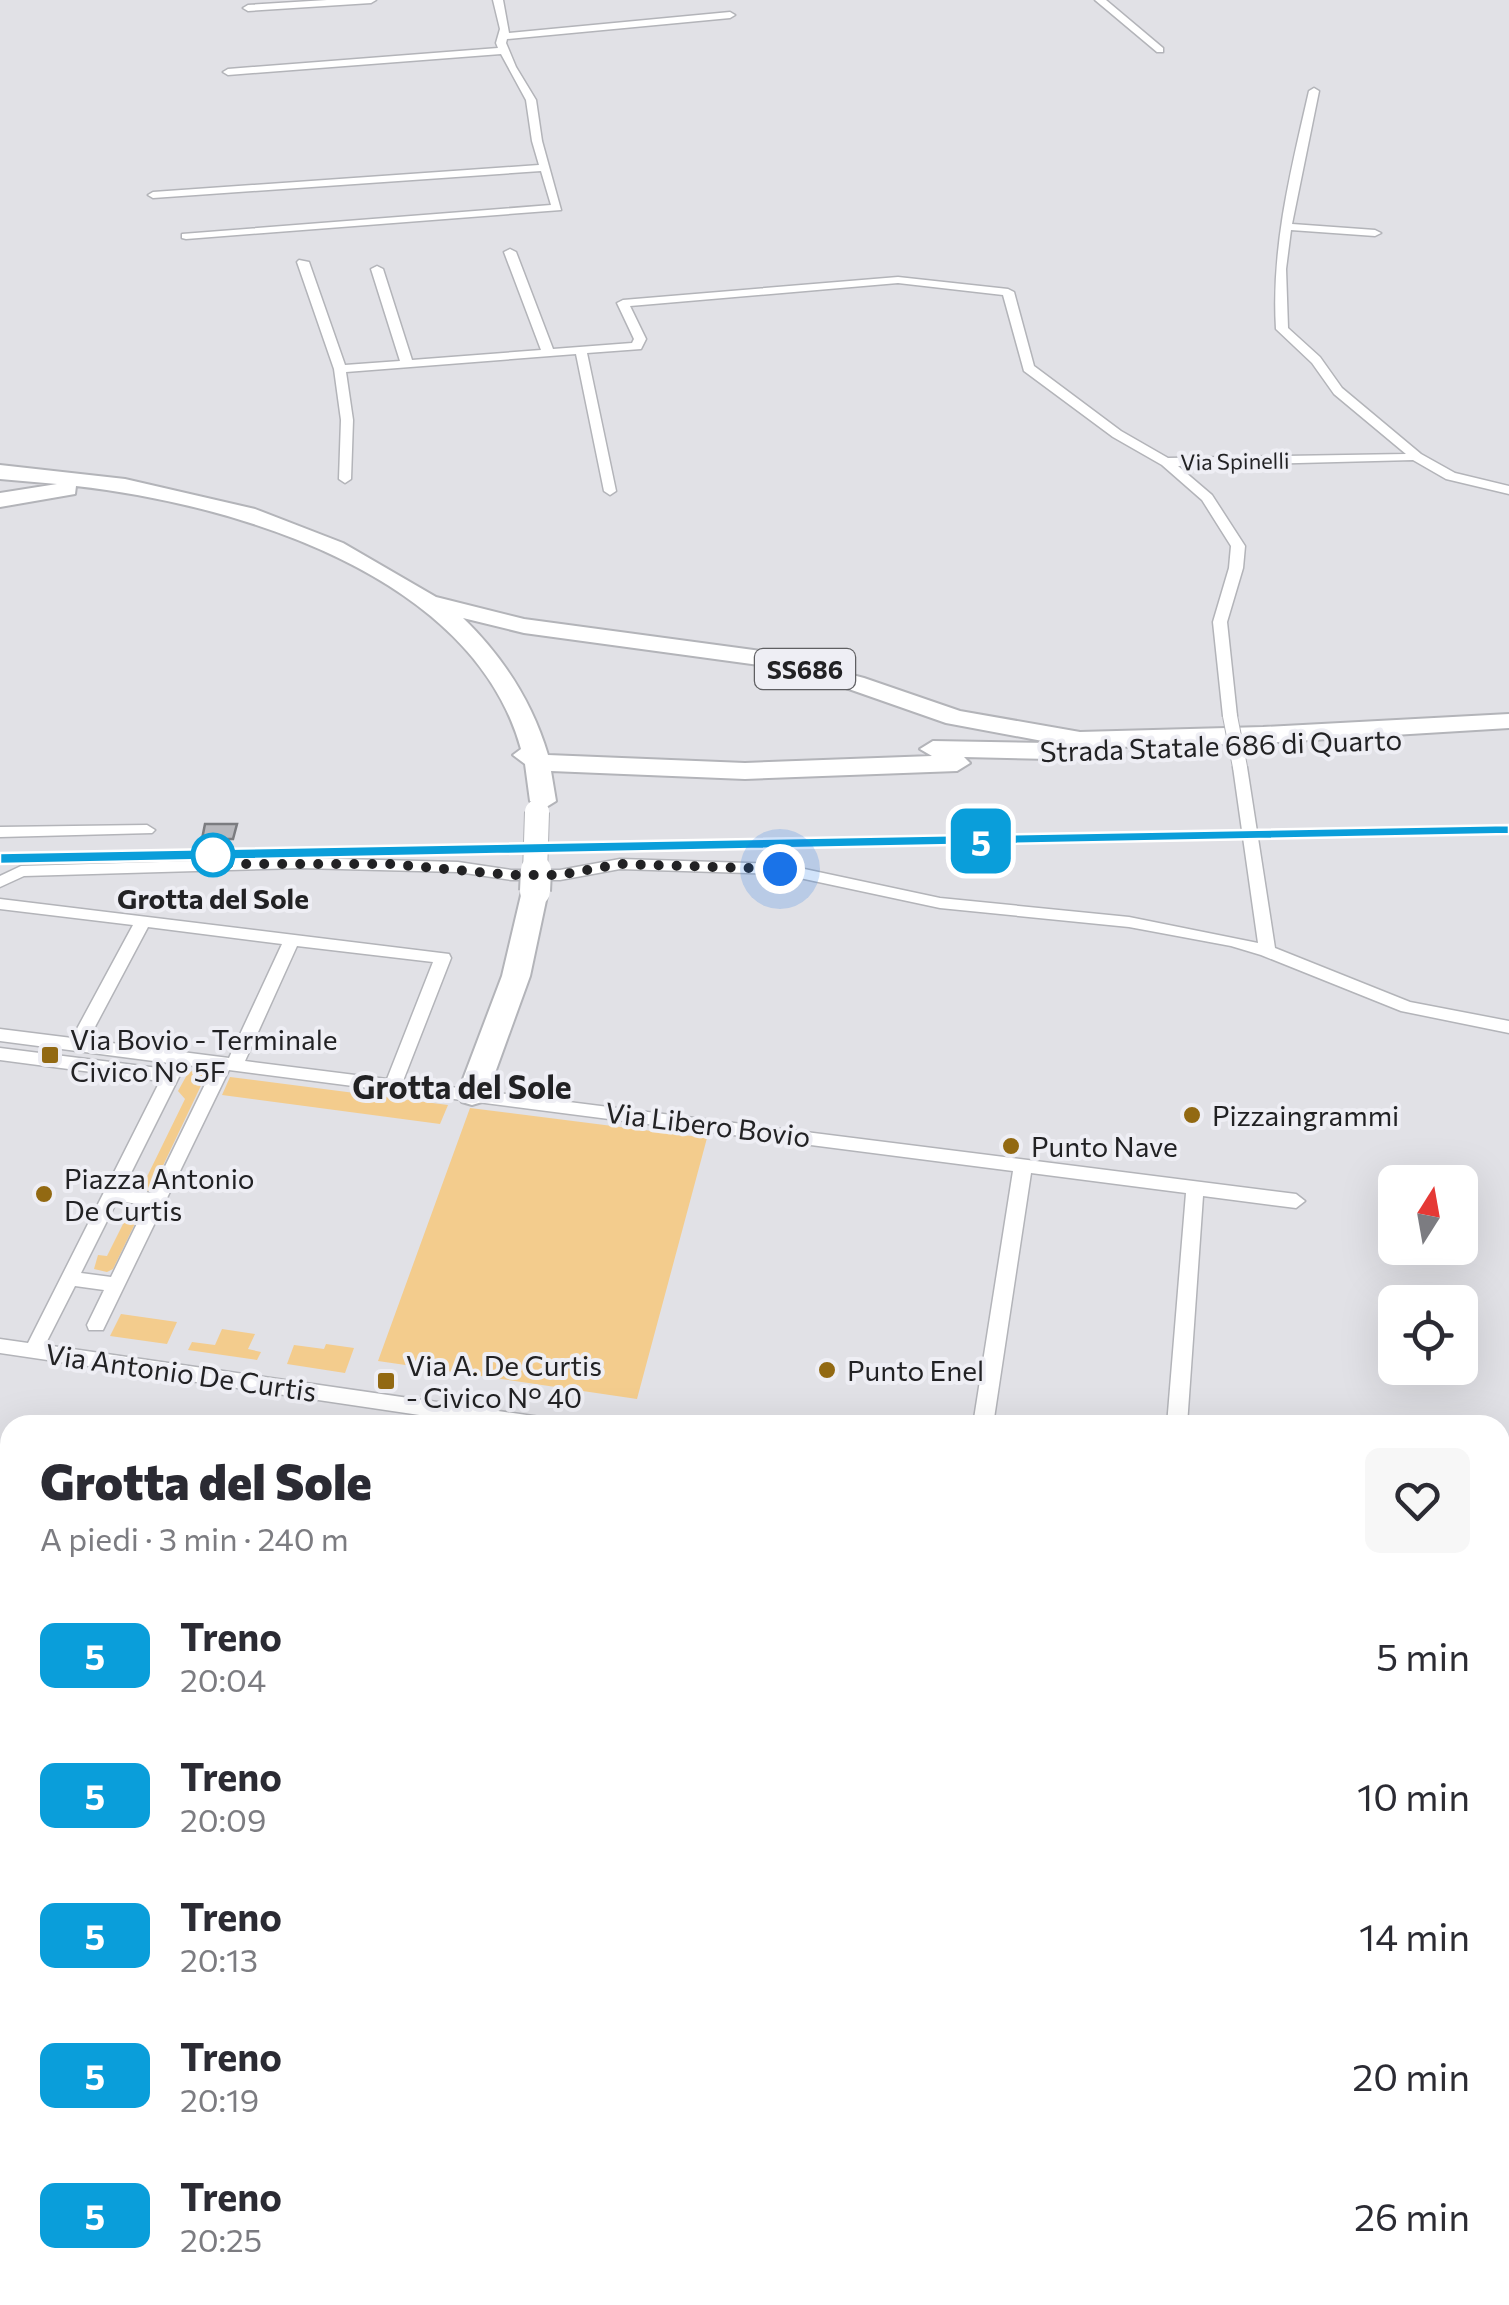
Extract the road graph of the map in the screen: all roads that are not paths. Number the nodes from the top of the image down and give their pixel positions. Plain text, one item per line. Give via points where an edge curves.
1 (371, 0) edge
2 (498, 0) edge
3 (1100, 0) edge
4 (248, 8) dead end
5 (730, 15) dead end
6 (503, 36) junction
7 (504, 50) junction
8 (1160, 50) dead end
9 (228, 72) dead end
10 (1314, 91) dead end
11 (544, 168) junction
12 (154, 195) dead end
13 (1288, 226) junction
14 (1375, 233) dead end
15 (186, 236) dead end
16 (510, 252) dead end
17 (303, 262) dead end
18 (377, 269) dead end
19 (580, 352) junction
20 (549, 354) junction
21 (407, 364) junction
22 (340, 369) junction
23 (1412, 458) junction
24 (1166, 462) junction
25 (0, 469) edge
26 (345, 479) dead end
27 (125, 485) junction
28 (1509, 490) edge
29 (610, 491) dead end
30 (0, 500) edge
31 (399, 584) junction
32 (432, 603) junction
33 (524, 626) junction
34 (474, 652) junction
35 (1509, 722) edge
36 (1509, 733) edge
37 (1081, 745) junction
38 (933, 750) dead end
39 (530, 756) junction
40 (582, 765) junction
41 (540, 807) junction
42 (147, 830) dead end
43 (0, 832) edge
44 (0, 882) edge
45 (0, 904) edge
46 (143, 922) junction
47 (292, 940) junction
48 (1266, 950) junction
49 (1509, 1027) edge
50 (0, 1035) edge
51 (76, 1045) junction
52 (0, 1054) edge
53 (180, 1058) junction
54 (229, 1064) junction
55 (171, 1076) junction
56 (393, 1084) junction
57 (472, 1094) junction
58 (1023, 1165) junction
59 (1195, 1188) junction
60 (112, 1194) junction
61 (157, 1200) junction
62 (1296, 1201) dead end
63 (70, 1278) junction
64 (116, 1284) junction
65 (96, 1325) dead end
66 (0, 1346) edge
67 (32, 1350) junction
68 (425, 1415) edge
69 (985, 1415) edge
70 (1178, 1415) edge

1 - 4 street
2 - 6 street
3 - 8 street
5 - 6 street
6 - 7 street
7 - 9 street
7 - 11 street via 531,100
10 - 13 street
11 - 12 street
11 - 15 street via 557,208
13 - 14 street
13 - 23 street via 1278,288 1282,329
16 - 20 street
17 - 22 street
18 - 21 street
19 - 20 street
19 - 24 street via 636,346 637,325 623,303 636,300 898,280 1008,292 1028,368
19 - 29 street
20 - 21 street
21 - 22 street
22 - 26 street
23 - 24 street, Via Spinelli
23 - 28 street, Via Spinelli
24 - 48 street, Via Spinelli, bridge via 1208,498 1238,546 1220,622
25 - 27 highway, SS686
27 - 30 highway
27 - 31 highway, SS686 via 225,506 296,530
31 - 32 highway, SS686
31 - 34 highway, SS686
32 - 33 highway, SS686
32 - 34 highway, SS686
33 - 34 highway, SS686 via 494,631
33 - 37 highway, SS686 via 761,658 956,718
34 - 39 highway, SS686 via 498,684
35 - 37 highway, Strada Statale 686 di Quarto / SS686
36 - 37 highway, Strada Statale 686 di Quarto / SS686 via 1283,746
37 - 38 highway, Strada Statale 686 di Quarto / SS686
37 - 40 highway, SS686 via 1053,758 805,770
39 - 40 highway, SS686
39 - 41 highway, SS686
40 - 41 highway via 556,778
41 - 57 highway, SS686, bridge via 536,891 516,976
42 - 43 street
44 - 48 street via 21,872 188,864 390,864 511,875 620,864 720,865 780,869 940,903 1128,922
45 - 46 street
46 - 47 street
46 - 51 street
47 - 54 street
47 - 56 street via 443,958
48 - 49 street via 1407,1007
50 - 51 street, Via Libero Bovio
51 - 53 street, Via Libero Bovio
52 - 55 street
53 - 54 street, Via Libero Bovio
53 - 55 street
54 - 56 street, Via Libero Bovio
54 - 61 street
55 - 60 street
56 - 57 street, Via Libero Bovio
57 - 58 street, Via Libero Bovio
58 - 59 street, Via Libero Bovio
58 - 69 street
59 - 62 street, Via Libero Bovio
59 - 70 street
60 - 61 street
60 - 63 street
61 - 64 street
63 - 64 street
63 - 67 street
64 - 65 street
66 - 67 street, Via Antonio De Curtis
67 - 68 street, Via Antonio De Curtis

